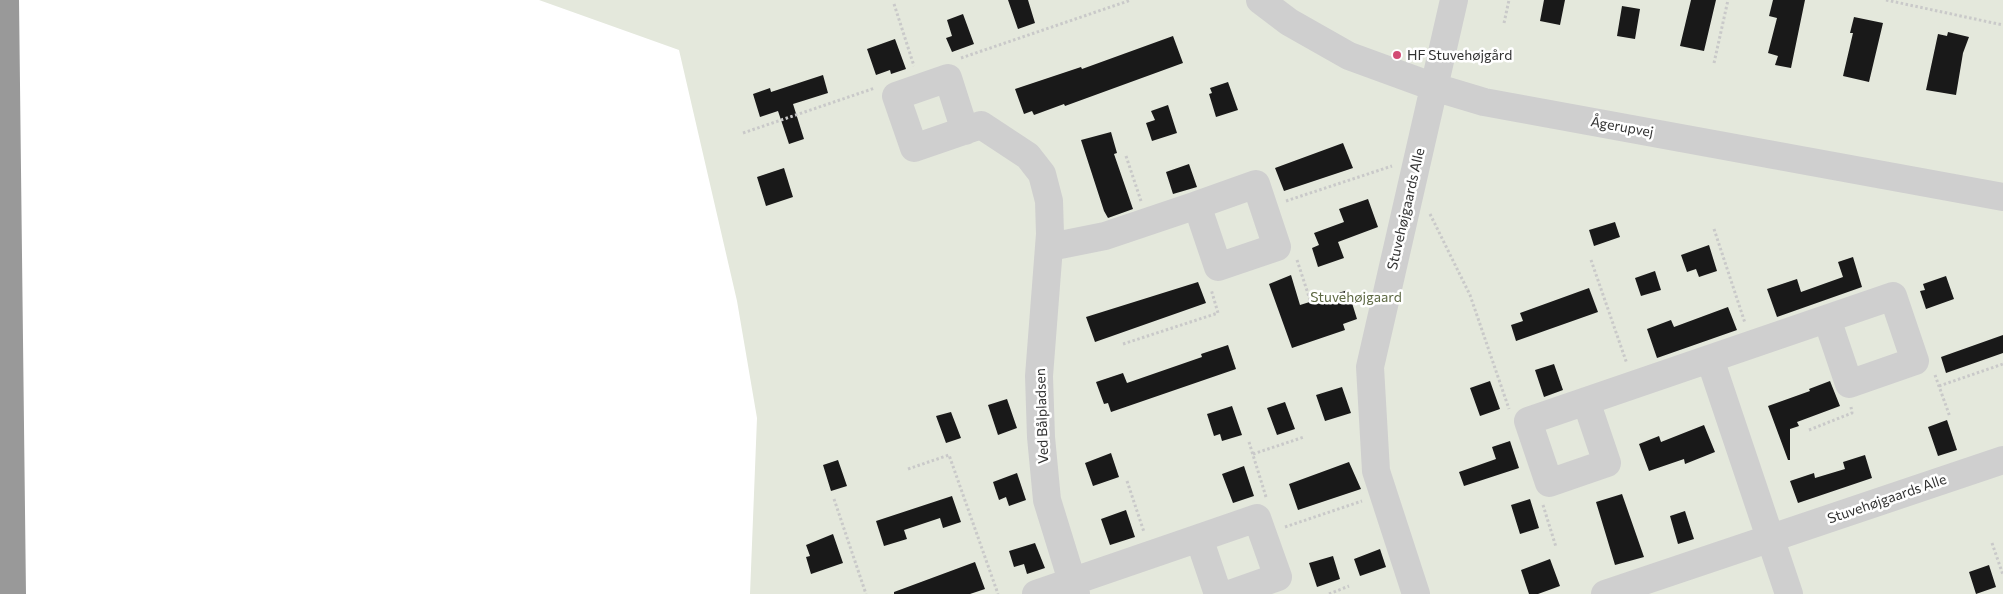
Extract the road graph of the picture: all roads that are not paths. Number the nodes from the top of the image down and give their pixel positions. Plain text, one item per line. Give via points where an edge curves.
1 (5, 0) edge
2 (1260, 0) edge
3 (1454, 0) edge
4 (1434, 87) junction
5 (965, 130) junction
6 (2003, 197) edge
7 (1196, 205) junction
8 (1050, 247) junction
9 (1827, 319) junction
10 (1710, 359) junction
11 (1586, 401) junction
12 (2003, 460) edge
13 (1199, 538) junction
14 (1770, 538) junction
15 (1074, 588) edge
16 (12, 594) edge
17 (1036, 594) edge
18 (1218, 594) edge
19 (1230, 594) edge
20 (1416, 594) edge
21 (1605, 594) edge
22 (1789, 594) edge

1 - 16 highway
2 - 4 street, Ågerupvej via 1289,22 1349,56
3 - 4 street, Stuvehøjgaards Alle
4 - 6 street, Ågerupvej via 1484,102
4 - 20 street, Stuvehøjgaards Alle via 1370,367 1376,471
5 - 5 street, Ved Bålpladsen via 948,78 896,96 914,148
5 - 8 street, Ved Bålpladsen via 981,125 1028,156 1042,174 1049,201
7 - 7 street via 1256,184 1277,247 1218,268
7 - 8 street via 1105,236
8 - 15 street, Ved Bålpladsen via 1039,376 1041,437 1047,500
9 - 9 street via 1849,384 1915,361 1893,296
9 - 10 street
10 - 11 street
10 - 14 street
11 - 11 street via 1607,463 1549,483 1528,422
12 - 14 street, Stuvehøjgaards Alle
13 - 15 street via 1152,554
13 - 18 street
13 - 19 street via 1257,518 1278,577
14 - 21 street, Stuvehøjgaards Alle
14 - 22 street
15 - 17 street

